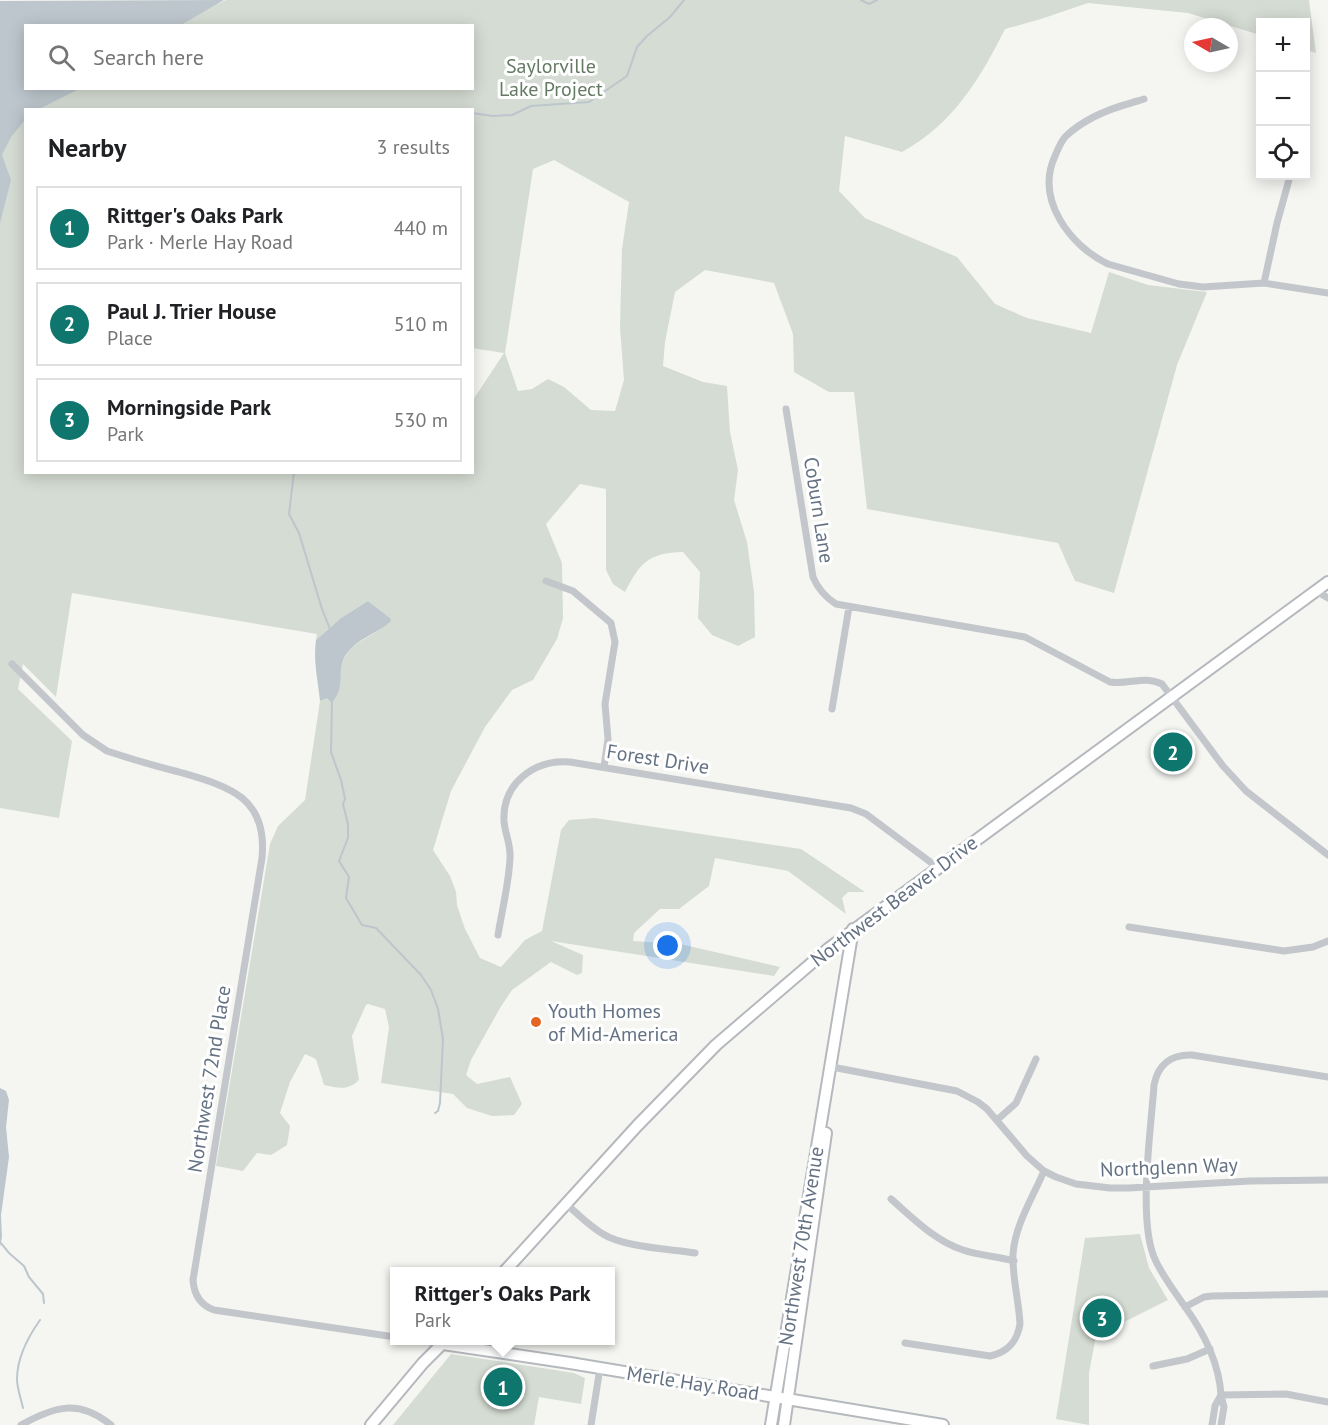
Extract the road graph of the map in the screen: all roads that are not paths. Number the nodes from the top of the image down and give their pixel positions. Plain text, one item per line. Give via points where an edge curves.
1 (1144, 99) dead end
2 (1289, 180) edge
3 (1264, 283) junction
4 (1328, 293) edge
5 (786, 409) dead end
6 (546, 581) dead end
7 (1328, 582) edge
8 (1316, 591) junction
9 (1328, 598) edge
10 (849, 607) junction
11 (12, 664) dead end
12 (1172, 695) junction
13 (832, 709) dead end
14 (604, 767) junction
15 (1328, 855) edge
16 (937, 867) junction
17 (1129, 927) dead end
18 (853, 929) junction
19 (498, 935) dead end
20 (1328, 941) edge
21 (1036, 1059) dead end
22 (832, 1067) junction
23 (1328, 1077) edge
24 (997, 1120) junction
25 (1044, 1171) junction
26 (1328, 1180) edge
27 (1147, 1186) junction
28 (891, 1199) dead end
29 (566, 1204) junction
30 (695, 1252) dead end
31 (1014, 1261) junction
32 (509, 1267) edge
33 (1328, 1294) edge
34 (1185, 1307) junction
35 (390, 1336) edge
36 (904, 1343) dead end
37 (442, 1345) edge
38 (463, 1345) edge
39 (1210, 1349) junction
40 (1153, 1366) dead end
41 (600, 1368) junction
42 (1221, 1395) junction
43 (776, 1396) junction
44 (789, 1398) junction
45 (1328, 1402) edge
46 (21, 1425) edge
47 (111, 1425) edge
48 (371, 1425) edge
49 (591, 1425) edge
50 (771, 1425) edge
51 (784, 1425) edge
52 (943, 1425) edge
53 (1212, 1425) edge
54 (1221, 1425) edge

1 - 3 street via 1088,120 1059,146 1052,162 1049,187 1051,199 1071,235 1087,252 1108,264 1179,285
2 - 3 street
3 - 4 street
5 - 10 street, Coburn Lane via 813,577 830,600
6 - 14 street via 573,591 611,623 615,642 606,698 608,739
7 - 8 main road, Northwest Beaver Drive
8 - 9 street
8 - 12 main road, Northwest Beaver Drive
10 - 12 street, Coburn Lane via 1025,637 1102,679 1117,683 1152,679
10 - 13 street
11 - 35 street, Northwest 72nd Place via 83,735 107,751 213,782 237,793 258,820 262,833 262,858 193,1280 201,1304 214,1310
12 - 15 street via 1246,791
12 - 16 main road, Northwest Beaver Drive
14 - 16 street, Forest Drive via 851,808 866,814
14 - 19 street, Forest Drive via 550,762 523,775 511,791 504,819 510,864
16 - 18 main road, Northwest Beaver Drive
17 - 20 street via 1284,951
18 - 22 main road, Northwest 70th Avenue
18 - 29 main road, Northwest Beaver Drive via 716,1045
21 - 24 street via 1016,1103
22 - 24 street, Northglenn Way via 957,1091 978,1102
22 - 43 main road, Northwest 70th Avenue
22 - 44 main road, Northwest 70th Avenue
23 - 27 street via 1184,1054 1169,1059 1159,1070 1154,1085
24 - 25 street, Northglenn Way
25 - 27 street, Northglenn Way via 1067,1182 1093,1186
25 - 31 street via 1017,1232
26 - 27 street, Northglenn Way
27 - 34 street via 1151,1247 1161,1271
28 - 31 street via 945,1242 975,1254
29 - 30 street via 591,1226 621,1242
29 - 32 main road, Northwest Beaver Drive
31 - 36 street via 1020,1324 1016,1339 1006,1350 982,1355
33 - 34 street via 1212,1296
34 - 39 street
37 - 48 main road
38 - 41 main road, Merle Hay Road
39 - 40 street via 1187,1359
39 - 42 street
41 - 43 main road, Merle Hay Road
41 - 49 street
42 - 45 street via 1286,1394
42 - 53 street
42 - 54 street
43 - 44 main road, Merle Hay Road
43 - 50 main road, Northwest 70th Avenue
44 - 51 main road, Northwest 70th Avenue
44 - 52 main road, Merle Hay Road
46 - 47 street via 57,1408 70,1407 95,1413

